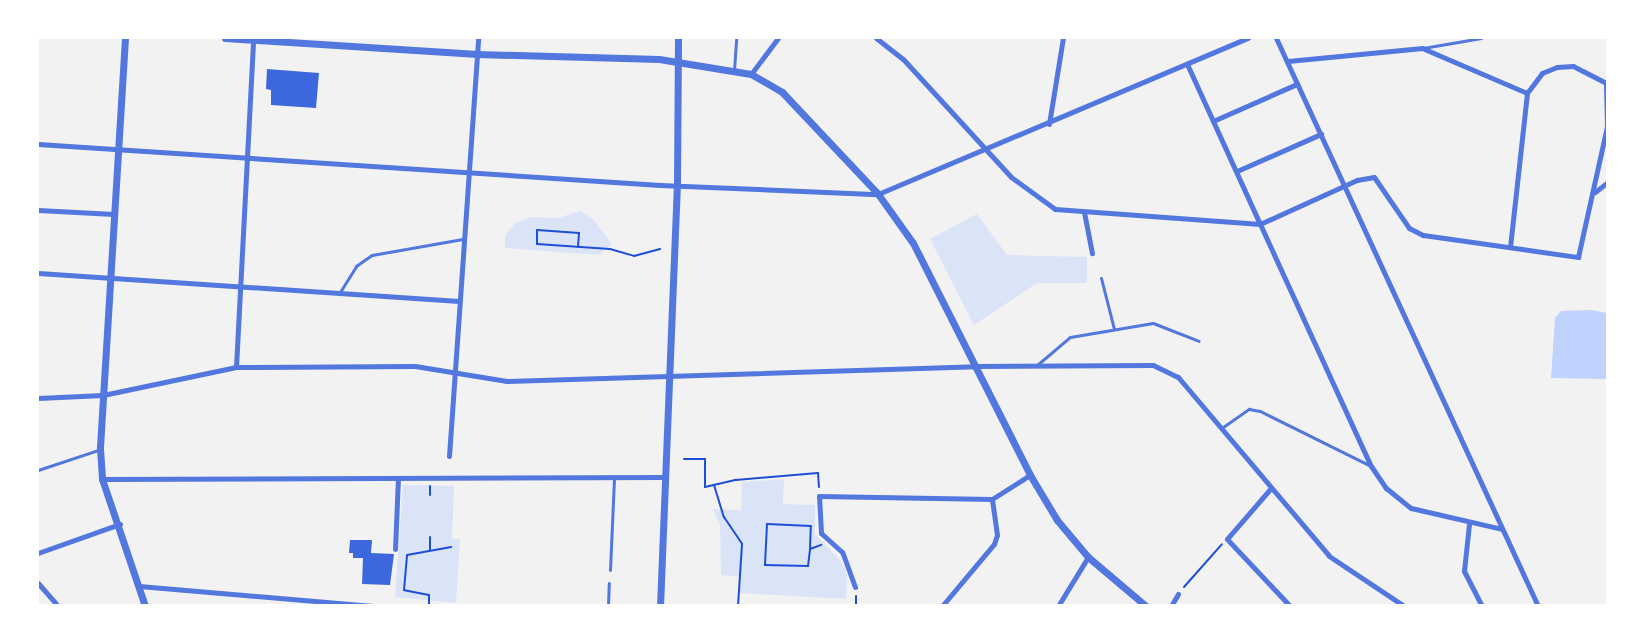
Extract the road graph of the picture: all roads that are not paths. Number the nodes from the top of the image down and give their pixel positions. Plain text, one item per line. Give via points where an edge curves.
1 (125, 38) edge
2 (225, 38) edge
3 (253, 38) edge
4 (478, 38) edge
5 (678, 38) edge
6 (736, 38) edge
7 (778, 38) edge
8 (876, 38) edge
9 (1063, 38) edge
10 (1248, 38) edge
11 (1276, 38) edge
12 (1481, 38) edge
13 (1422, 48) junction
14 (477, 54) junction
15 (1288, 61) junction
16 (678, 64) junction
17 (1187, 64) junction
18 (734, 70) junction
19 (751, 74) junction
20 (1297, 84) junction
21 (1607, 84) edge
22 (1527, 93) junction
23 (1213, 121) junction
24 (1049, 124) junction
25 (1321, 134) junction
26 (38, 144) edge
27 (988, 149) junction
28 (119, 150) junction
29 (247, 160) junction
30 (1236, 171) junction
31 (469, 172) junction
32 (1608, 182) edge
33 (677, 183) junction
34 (1345, 186) junction
35 (1595, 192) junction
36 (878, 194) junction
37 (38, 210) edge
38 (1084, 212) junction
39 (114, 214) junction
40 (1260, 224) junction
41 (464, 239) junction
42 (1510, 247) junction
43 (1092, 253) dead end
44 (38, 273) edge
45 (1101, 278) dead end
46 (110, 279) junction
47 (240, 286) junction
48 (340, 292) junction
49 (459, 300) junction
50 (1114, 329) junction
51 (1199, 341) dead end
52 (1037, 365) junction
53 (976, 366) junction
54 (236, 367) junction
55 (455, 372) junction
56 (667, 378) junction
57 (103, 395) junction
58 (38, 398) edge
59 (1223, 427) junction
60 (100, 449) junction
61 (449, 456) dead end
62 (1371, 466) junction
63 (38, 470) edge
64 (1030, 475) junction
65 (614, 477) junction
66 (664, 477) junction
67 (398, 478) junction
68 (102, 479) junction
69 (1271, 488) junction
70 (992, 499) junction
71 (120, 524) junction
72 (1469, 524) junction
73 (1502, 529) junction
74 (395, 549) dead end
75 (38, 553) edge
76 (1088, 557) junction
77 (610, 570) dead end
78 (609, 583) dead end
79 (38, 584) edge
80 (139, 586) junction
81 (855, 587) dead end
82 (1178, 594) road end
83 (58, 606) edge
84 (145, 606) edge
85 (373, 606) edge
86 (608, 606) edge
87 (660, 606) edge
88 (942, 606) edge
89 (1058, 606) edge
90 (1146, 606) edge
91 (1170, 606) edge
92 (1290, 606) edge
93 (1404, 606) edge
94 (1482, 606) edge
95 (1538, 606) edge

1 - 28 street
2 - 3 street
3 - 14 street
3 - 29 street
4 - 14 street
5 - 16 street
6 - 18 lane
7 - 19 street
8 - 27 street via 903,59
9 - 24 street
10 - 17 street
11 - 15 street
12 - 13 lane
13 - 15 street
13 - 22 street
14 - 16 street via 658,59
14 - 31 street
15 - 20 street
16 - 18 street
16 - 33 street
17 - 23 street
17 - 24 street
18 - 19 street
19 - 36 street via 782,92
20 - 23 street
20 - 25 street
21 - 22 street via 1573,66 1557,67 1542,73
21 - 35 street via 1607,126
22 - 42 street
23 - 30 street
24 - 27 street
25 - 30 street
25 - 34 street
26 - 28 street
27 - 36 street
27 - 38 street via 1011,177 1055,209
28 - 29 street
28 - 39 street
29 - 31 street
29 - 47 street
30 - 40 street
31 - 33 street
31 - 41 street
32 - 35 street
33 - 36 street
33 - 56 street
34 - 40 street
34 - 42 street via 1374,177 1409,228 1423,235
34 - 73 street
35 - 42 street via 1578,257
36 - 53 street via 913,243
37 - 39 street
38 - 40 street
38 - 43 street
39 - 46 street
40 - 62 street
41 - 48 lane via 372,255 356,266
41 - 49 street
44 - 46 street
45 - 50 lane
46 - 47 street
46 - 57 street
47 - 48 street
47 - 54 street
48 - 49 street
49 - 55 street
50 - 51 lane via 1153,322
50 - 52 lane via 1070,337
52 - 53 street
52 - 59 street via 1154,365 1178,377
53 - 56 street
53 - 64 street
54 - 55 street via 377,364
54 - 57 street
55 - 56 street via 507,381
55 - 61 street
56 - 66 street
57 - 58 street
57 - 60 street
59 - 62 lane via 1249,409 1260,411
59 - 69 street
60 - 63 lane
60 - 68 street
62 - 72 street via 1386,489 1411,508
64 - 70 street
64 - 76 street via 1057,520
65 - 66 street
65 - 67 street
65 - 77 lane
66 - 87 street
67 - 68 street
67 - 74 street
68 - 71 street
69 - 92 street via 1227,539
69 - 93 street via 1329,556
70 - 81 street via 819,496 821,533 842,552
70 - 88 street via 997,535 994,544
71 - 75 street
71 - 80 street
72 - 73 street
72 - 94 street via 1464,571
73 - 95 street
76 - 89 street
76 - 90 street
78 - 86 lane
79 - 83 street
80 - 84 street
80 - 85 street
82 - 91 street

